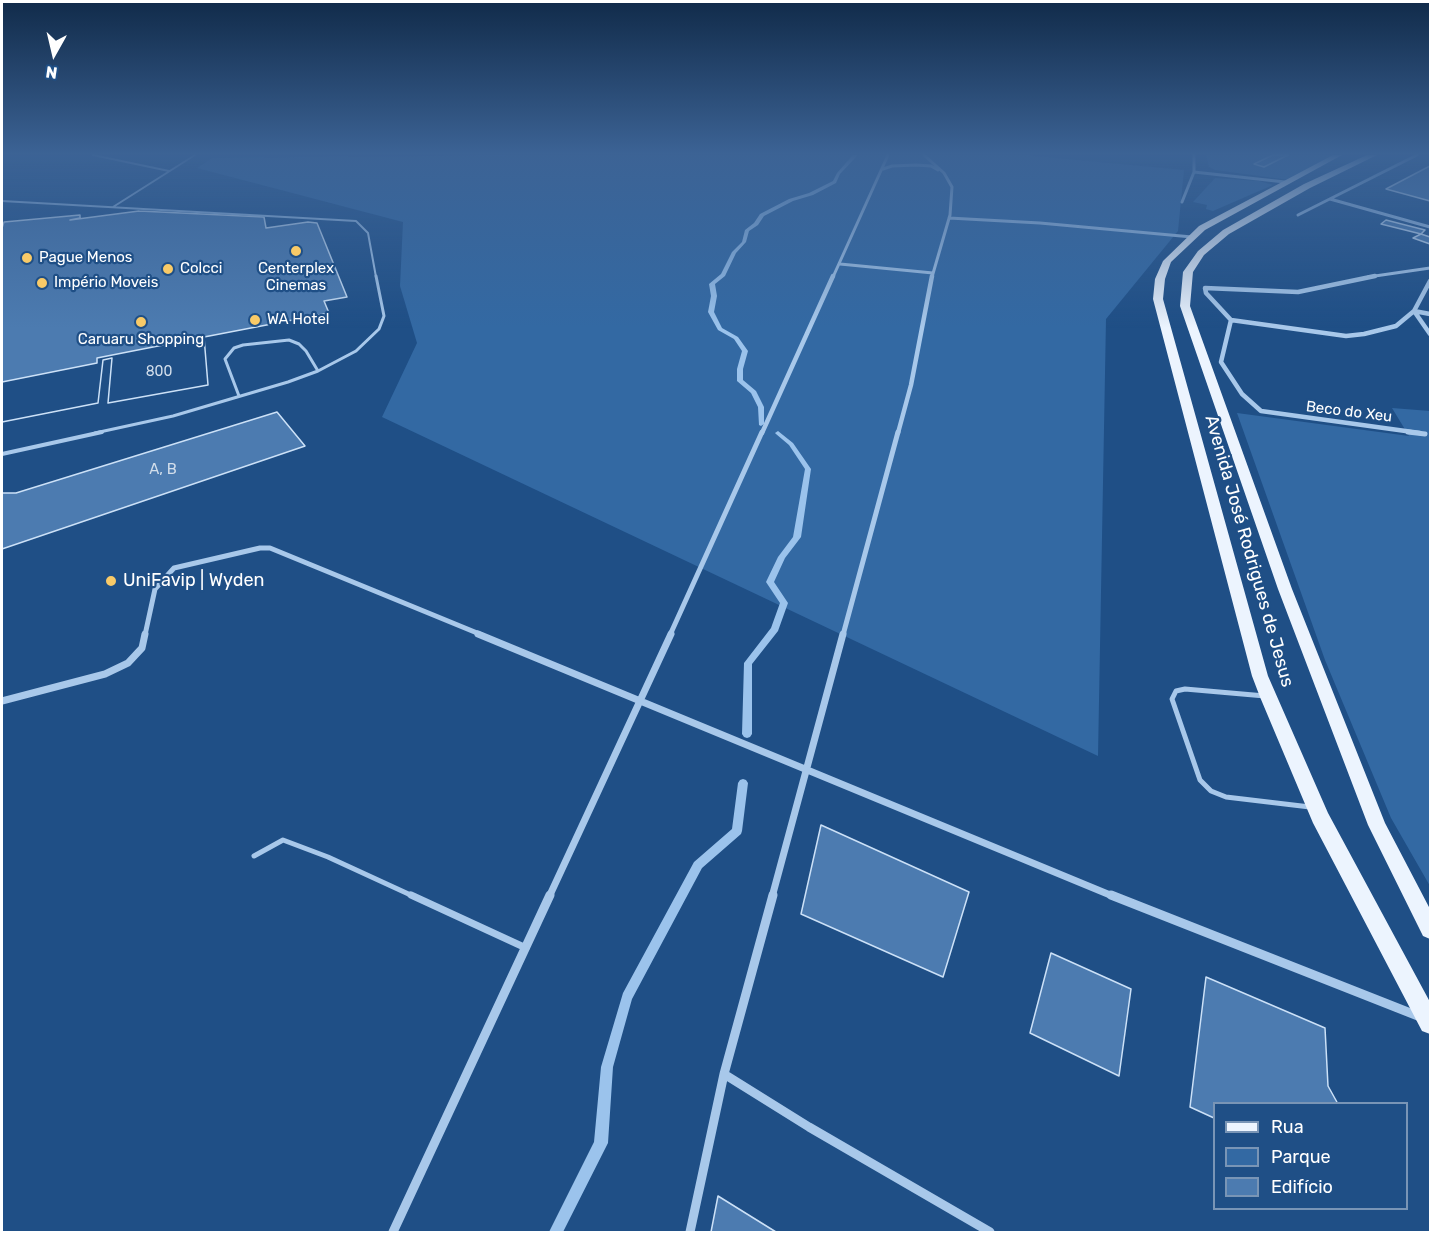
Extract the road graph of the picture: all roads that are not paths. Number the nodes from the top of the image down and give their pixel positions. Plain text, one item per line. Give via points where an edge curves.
1 (223, 213) edge
2 (863, 213) edge
3 (950, 213) edge
4 (1228, 213) edge
5 (1258, 213) edge
6 (1303, 213) edge
7 (1379, 213) edge
8 (1298, 215) dead end
9 (949, 218) junction
10 (1431, 227) edge
11 (1192, 237) junction
12 (840, 264) junction
13 (1431, 268) edge
14 (933, 273) junction
15 (1431, 282) edge
16 (1414, 311) junction
17 (1431, 314) edge
18 (1231, 320) junction
19 (1431, 334) edge
20 (1213, 362) junction
21 (318, 371) junction
22 (239, 396) junction
23 (1425, 434) dead end
24 (2, 454) edge
25 (1268, 697) junction
26 (2, 701) edge
27 (640, 702) junction
28 (807, 772) junction
29 (1316, 808) junction
30 (254, 856) dead end
31 (1431, 929) edge
32 (526, 948) junction
33 (1430, 1021) edge
34 (724, 1074) junction
35 (393, 1233) edge
36 (690, 1233) edge
37 (990, 1233) edge

1 - 21 lane via 330,218 356,221 364,226 384,316 380,328 356,351
2 - 12 street
3 - 9 street
4 - 11 main road, Avenida José Rodrigues de Jesus
5 - 20 main road, Avenida José Rodrigues de Jesus via 1201,253 1188,272 1185,306
6 - 8 street
7 - 10 street
9 - 11 street
9 - 14 street
11 - 25 main road, Avenida José Rodrigues de Jesus via 1167,261 1158,299
12 - 14 street
12 - 27 street
13 - 18 street via 1298,292 1206,288 1206,293
14 - 28 street via 911,385
15 - 16 street
16 - 17 street
16 - 18 street via 1396,326 1346,336
16 - 19 street
18 - 20 street
20 - 23 street, Beco do Xeu via 1261,411
20 - 31 main road, Avenida José Rodrigues de Jesus via 1285,589 1377,825
21 - 22 lane
21 - 22 lane via 306,351 289,340 243,345 225,358
22 - 24 lane via 173,416
25 - 29 main road, Avenida José Rodrigues de Jesus
25 - 29 lane via 1185,689 1176,691 1172,699 1200,780 1211,791 1226,797
26 - 27 street via 105,674 128,663 142,648 155,589 174,568 270,548
27 - 28 street
27 - 32 street
28 - 33 street
28 - 34 street
29 - 33 main road, Avenida José Rodrigues de Jesus
30 - 32 lane via 283,840
32 - 35 street
34 - 36 street
34 - 37 street

